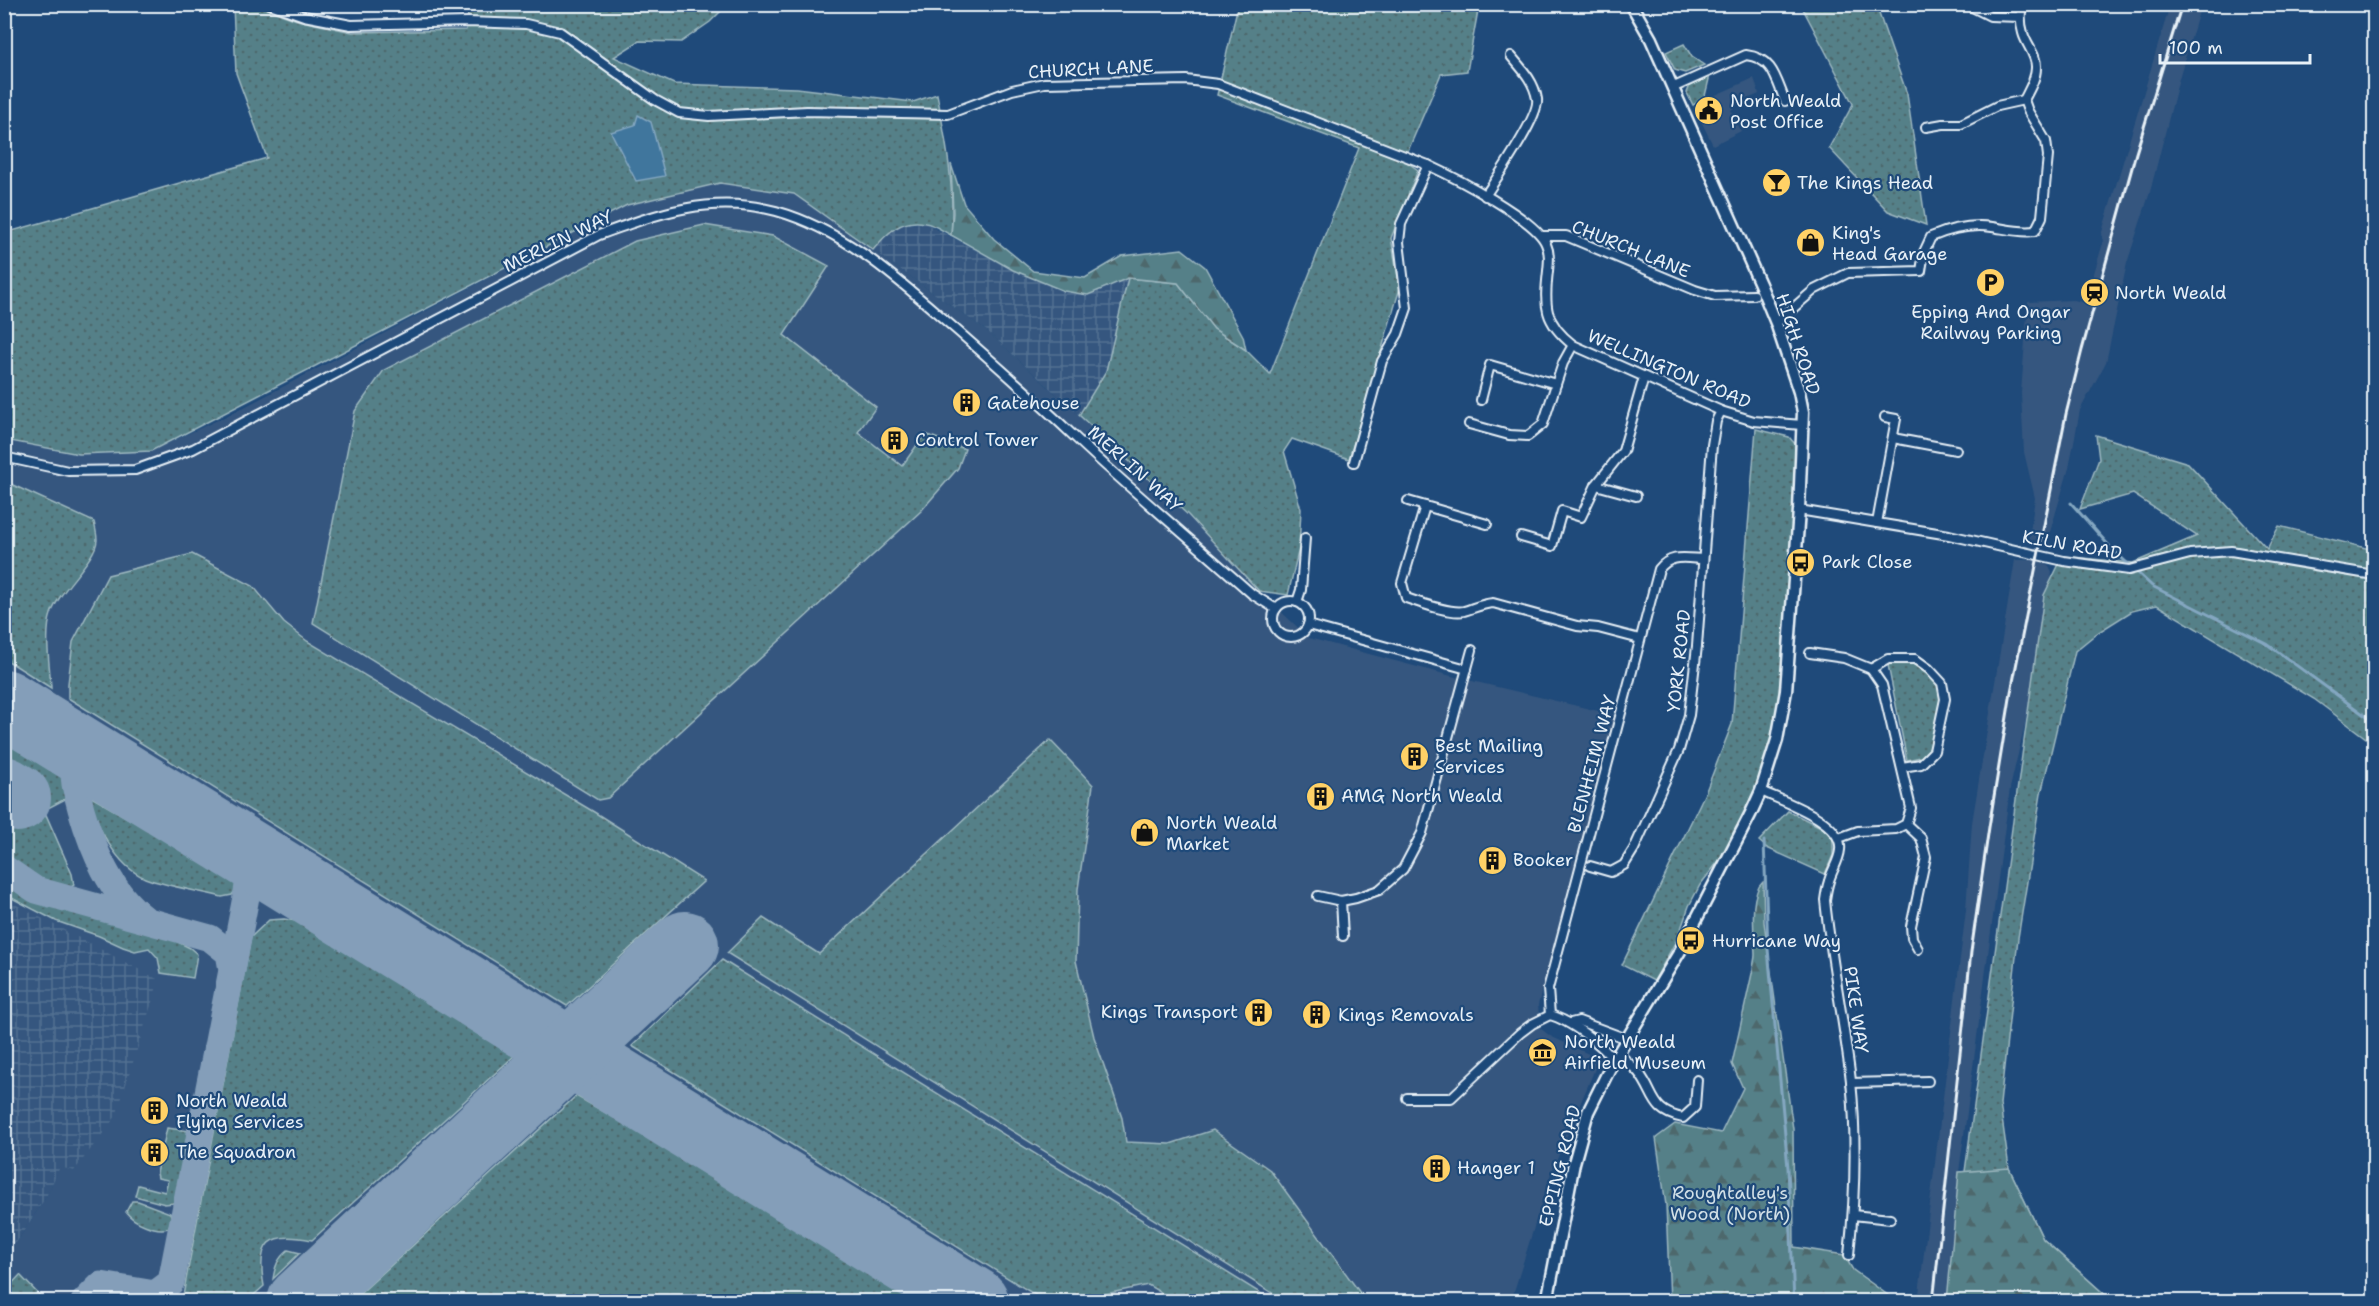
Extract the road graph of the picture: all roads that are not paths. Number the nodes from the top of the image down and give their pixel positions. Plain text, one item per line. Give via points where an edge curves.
1 (270, 4) edge
2 (1631, 4) edge
3 (1966, 4) edge
4 (2022, 4) edge
5 (2020, 17) junction
6 (1511, 56) dead end
7 (1672, 88) junction
8 (2024, 99) junction
9 (1785, 100) dead end
10 (1926, 127) dead end
11 (1428, 165) junction
12 (1485, 196) junction
13 (1542, 236) junction
14 (1754, 296) dead end
15 (1776, 323) junction
16 (1573, 345) junction
17 (1644, 377) junction
18 (1556, 384) junction
19 (1480, 400) dead end
20 (1721, 411) junction
21 (1885, 417) dead end
22 (1469, 424) dead end
23 (1802, 425) junction
24 (1893, 438) junction
25 (1956, 450) dead end
26 (4, 457) edge
27 (1354, 462) dead end
28 (1596, 485) junction
29 (1636, 496) dead end
30 (1408, 501) dead end
31 (1425, 506) junction
32 (1799, 510) junction
33 (1877, 523) junction
34 (1487, 524) dead end
35 (1521, 537) dead end
36 (1305, 538) dead end
37 (1703, 559) junction
38 (2374, 575) edge
39 (1297, 602) junction
40 (1276, 609) junction
41 (1308, 625) junction
42 (1640, 639) junction
43 (1472, 650) dead end
44 (1810, 653) dead end
45 (1467, 669) junction
46 (1871, 669) junction
47 (1902, 767) junction
48 (1761, 791) junction
49 (1906, 824) junction
50 (1839, 838) junction
51 (1590, 866) dead end
52 (1318, 896) dead end
53 (1341, 901) junction
54 (1343, 936) dead end
55 (1918, 949) dead end
56 (1551, 1015) junction
57 (1571, 1023) junction
58 (1627, 1039) junction
59 (1616, 1057) junction
60 (1697, 1080) dead end
61 (1928, 1081) dead end
62 (1851, 1083) junction
63 (1407, 1098) dead end
64 (1853, 1215) junction
65 (1890, 1219) dead end
66 (1848, 1255) dead end
67 (1546, 1302) edge

1 - 11 street, CHURCH LANE via 304,16 351,25 468,22 526,24 560,32 679,113 948,114 1012,90 1044,83 1186,80 1218,84 1248,94
2 - 7 main road, HIGH ROAD
3 - 5 street via 1990,15
4 - 5 street
5 - 8 street via 2036,68
6 - 12 street via 1533,83 1538,102 1532,121
7 - 9 street via 1746,55 1760,56 1770,67
7 - 15 main road, HIGH ROAD
8 - 10 street via 1997,106 1961,124
8 - 15 street via 2046,141 2048,156 2042,217 2035,231 1989,226 1948,230 1931,237 1921,271 1848,273 1814,290
11 - 12 street, CHURCH LANE
11 - 27 street via 1401,224 1399,242 1407,308 1382,361
12 - 13 street, CHURCH LANE
13 - 14 street, CHURCH LANE via 1566,236 1715,296
13 - 16 street, WELLINGTON ROAD via 1549,257 1545,299 1557,333
15 - 23 main road, HIGH ROAD via 1799,392
16 - 17 street, WELLINGTON ROAD
16 - 18 street
17 - 20 street, WELLINGTON ROAD
17 - 28 street via 1623,451
18 - 19 street via 1490,365
18 - 22 street via 1543,424 1528,436
20 - 23 street, WELLINGTON ROAD via 1754,421
20 - 37 street, YORK ROAD via 1712,445
21 - 24 street via 1896,419
23 - 32 main road, HIGH ROAD
24 - 25 street
24 - 33 street
26 - 40 street, MERLIN WAY via 68,471 135,470 193,449 599,235 656,214 718,203 775,211 821,228 868,256 1252,594
28 - 29 street
28 - 35 street via 1581,517 1562,511 1552,546
30 - 31 street
31 - 34 street
31 - 42 street via 1402,583 1406,598 1462,611 1492,603
32 - 33 street, KILN ROAD
32 - 48 main road, HIGH ROAD via 1786,691 1777,740
33 - 38 street, KILN ROAD via 2064,561 2129,570 2190,554 2231,551
36 - 39 street
37 - 42 street, BLENHEIM WAY via 1665,561 1659,569
37 - 51 street, YORK ROAD via 1693,688 1679,750 1624,865 1611,872
39 - 40 street via 1283,603
39 - 41 street via 1306,609
40 - 41 street via 1274,625 1281,634 1297,636
41 - 45 street
42 - 56 street, BLENHEIM WAY via 1548,989
43 - 45 street
44 - 46 street via 1844,658
45 - 53 street via 1422,833 1403,869 1379,890
46 - 47 street via 1882,686
46 - 47 street via 1888,659 1915,659 1942,683 1945,699 1934,751 1921,764
47 - 49 street via 1911,808
48 - 50 street via 1820,819
48 - 58 main road, EPPING ROAD via 1690,932
49 - 50 street via 1896,830 1858,831
49 - 55 street via 1921,838 1926,857 1911,926
50 - 62 street, PIKE WAY via 1841,848 1825,900
52 - 53 street
53 - 54 street
56 - 57 street
56 - 63 street via 1532,1024 1451,1098
57 - 58 street via 1579,1021
57 - 59 street
58 - 59 main road, EPPING ROAD
59 - 60 street via 1639,1073 1666,1115 1683,1118 1695,1107
59 - 67 main road, EPPING ROAD via 1583,1129
61 - 62 street
62 - 64 street, PIKE WAY
64 - 65 street
64 - 66 street, PIKE WAY

